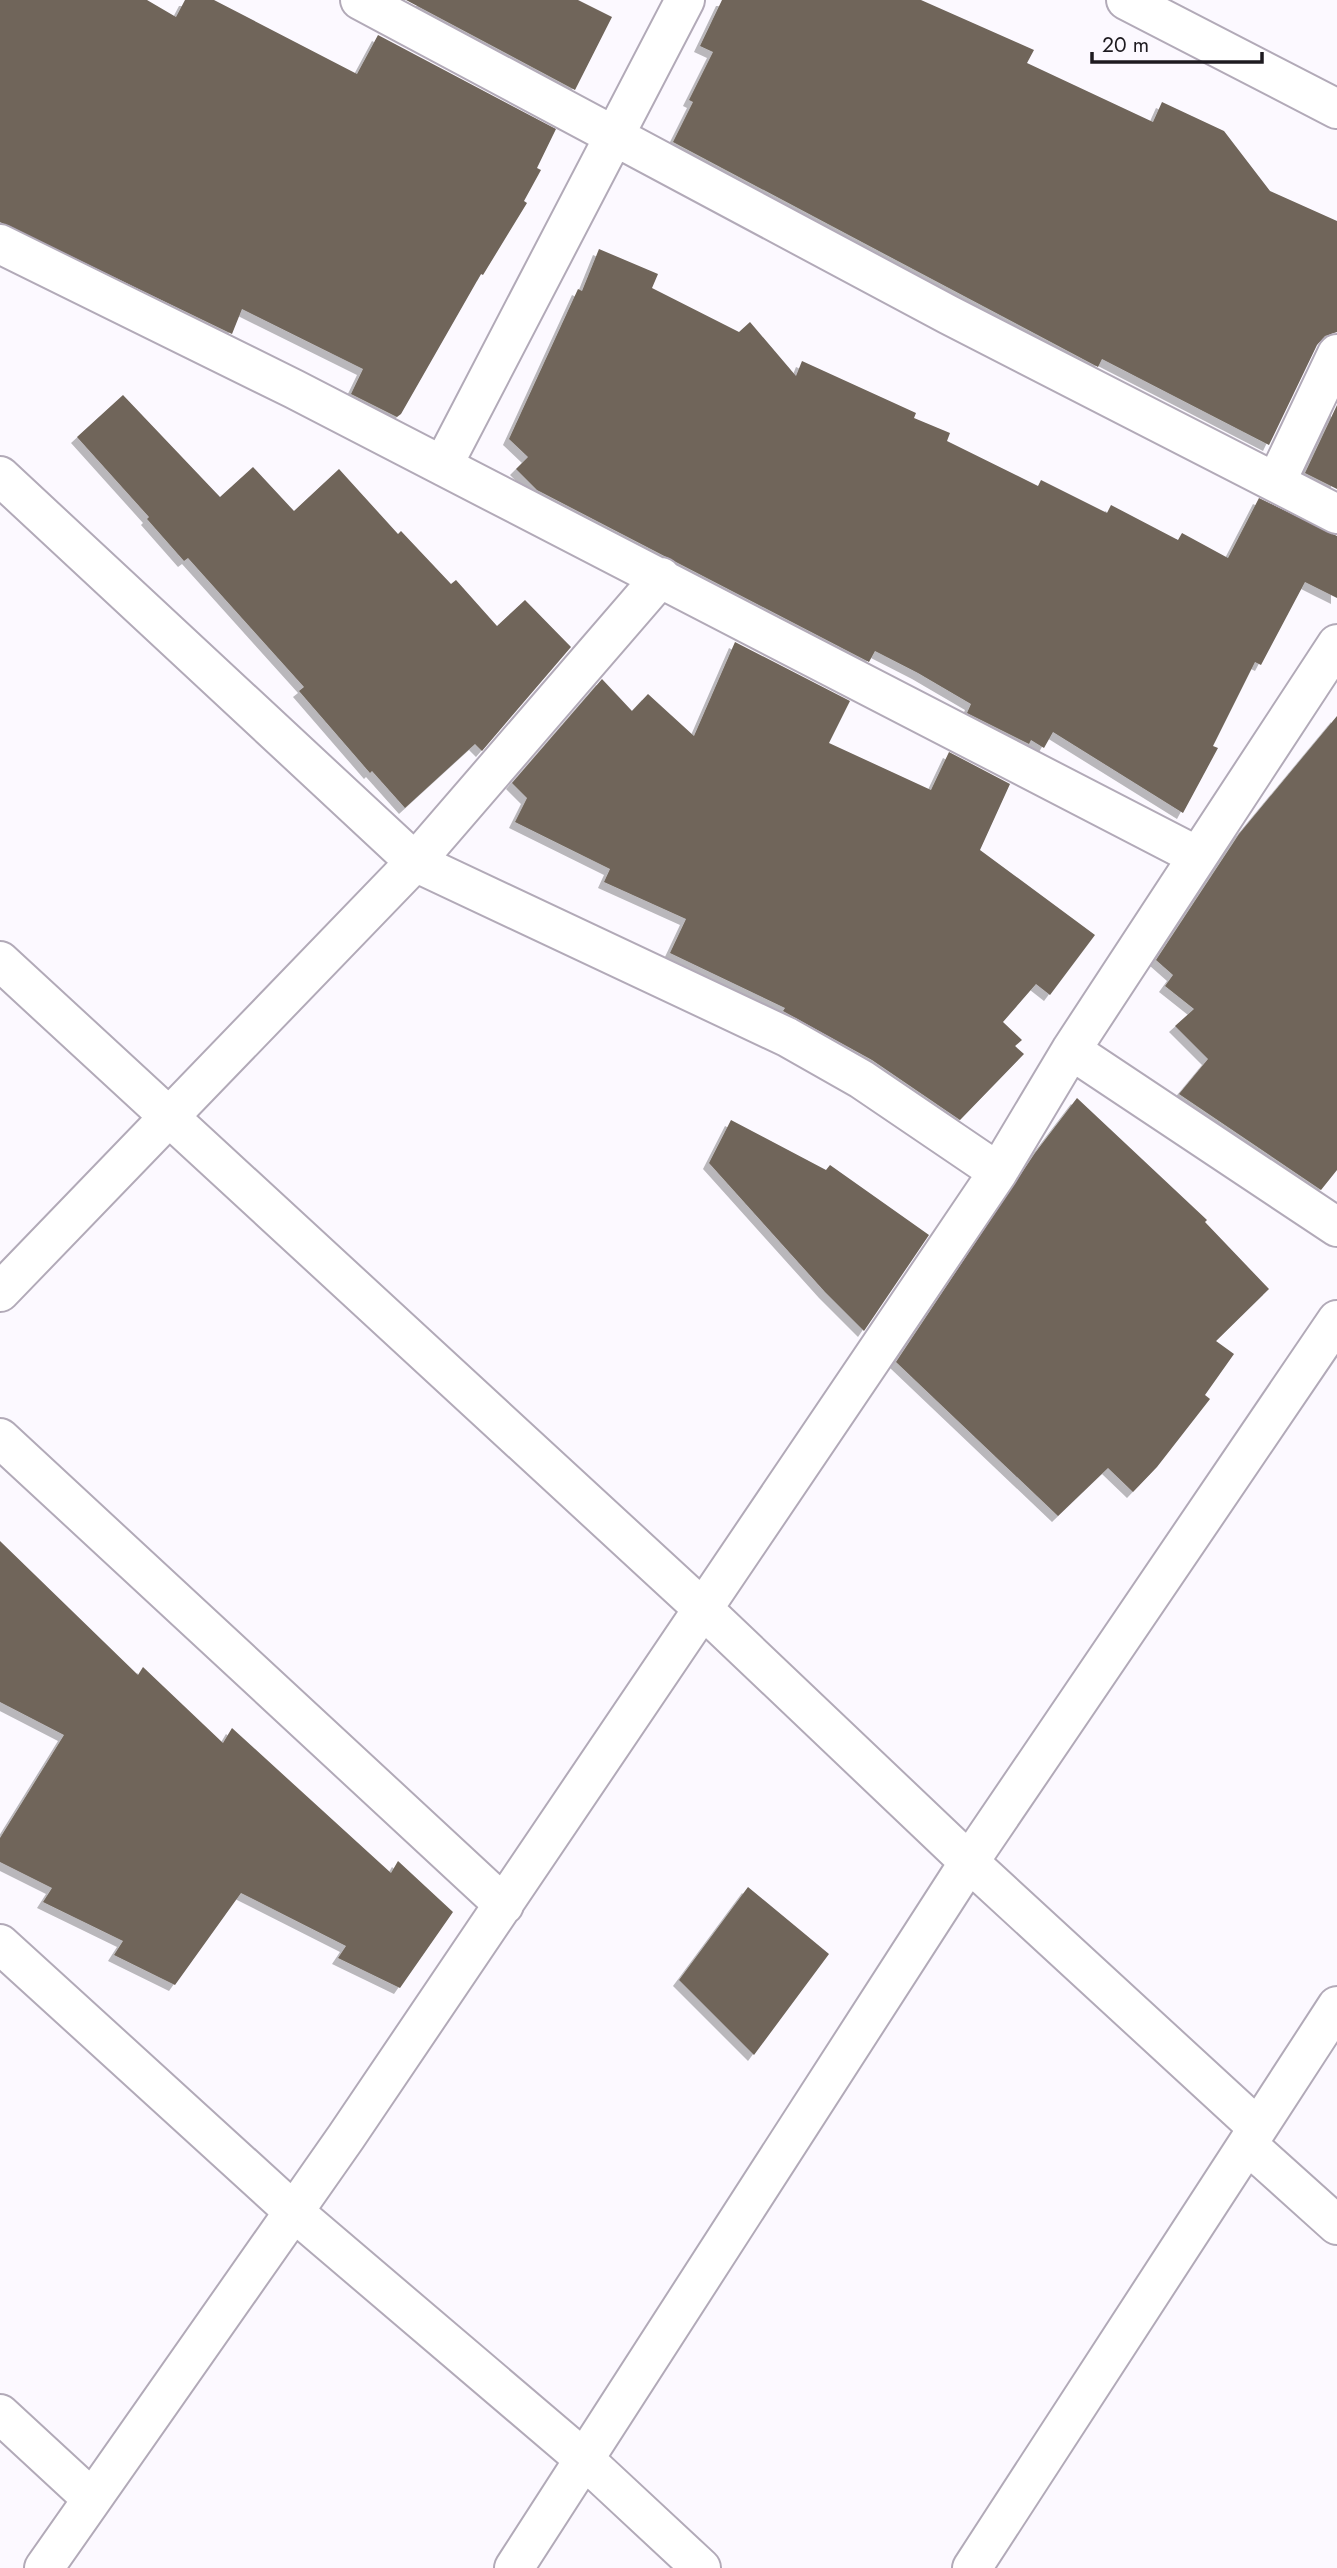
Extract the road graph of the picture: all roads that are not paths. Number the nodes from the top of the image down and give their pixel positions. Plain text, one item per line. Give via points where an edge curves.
1 (360, 0) edge
2 (685, 0) edge
3 (1126, 0) edge
4 (1337, 109) edge
5 (615, 139) junction
6 (0, 244) edge
7 (1337, 354) edge
8 (443, 465) junction
9 (0, 476) edge
10 (1277, 480) junction
11 (1337, 514) edge
12 (661, 577) junction
13 (1337, 644) edge
14 (1196, 856) junction
15 (415, 862) junction
16 (0, 961) edge
17 (1071, 1050) junction
18 (169, 1116) junction
19 (998, 1172) junction
20 (1337, 1227) edge
21 (0, 1292) edge
22 (1337, 1320) edge
23 (0, 1438) edge
24 (703, 1608) junction
25 (968, 1862) junction
26 (504, 1905) junction
27 (0, 1944) edge
28 (1337, 2006) edge
29 (1252, 2136) junction
30 (294, 2212) junction
31 (1337, 2225) edge
32 (0, 2414) edge
33 (585, 2460) junction
34 (91, 2498) junction
35 (44, 2568) edge
36 (514, 2568) edge
37 (701, 2568) edge
38 (971, 2568) edge

1 - 5 street
2 - 5 street
3 - 4 street
5 - 8 street
5 - 10 street via 949,315
6 - 8 street
7 - 10 street
8 - 12 street
9 - 15 street
10 - 11 street
12 - 14 street
12 - 15 street
13 - 14 street
14 - 17 street
15 - 18 street
15 - 19 street via 787,1037 861,1079
16 - 18 street
17 - 19 street
17 - 20 street
18 - 21 street
18 - 24 street
19 - 24 street
22 - 25 street
23 - 26 street
24 - 25 street
24 - 26 street
25 - 29 street
25 - 33 street
26 - 30 street
27 - 30 street
28 - 29 street
29 - 31 street
29 - 38 street
30 - 33 street
30 - 34 street
32 - 34 street
33 - 36 street
33 - 37 street
34 - 35 street

